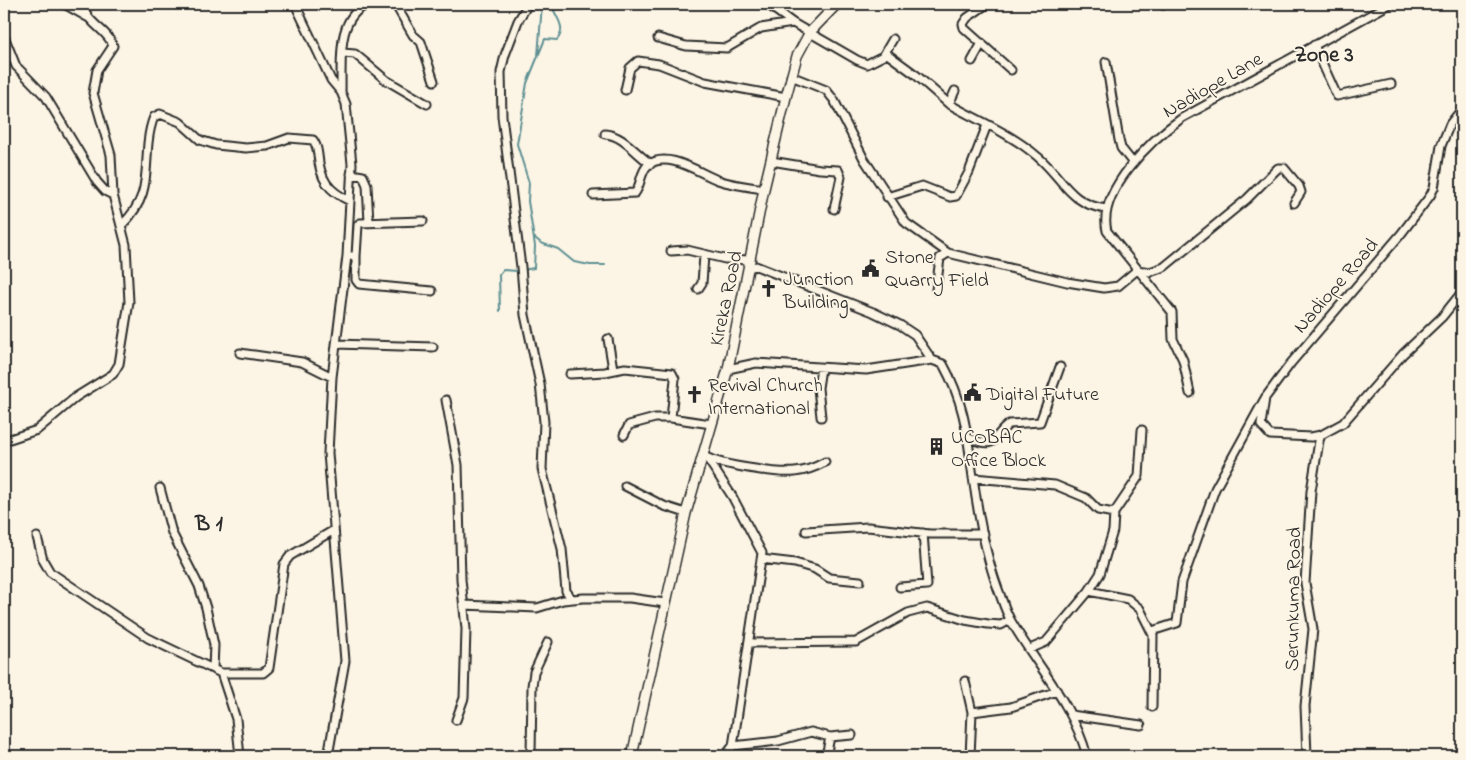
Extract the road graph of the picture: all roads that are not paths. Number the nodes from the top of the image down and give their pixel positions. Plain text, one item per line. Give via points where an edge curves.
1 (64, 4) edge
2 (84, 4) edge
3 (295, 4) edge
4 (367, 4) edge
5 (394, 4) edge
6 (528, 4) edge
7 (767, 4) edge
8 (838, 4) edge
9 (987, 4) edge
10 (1390, 4) edge
11 (88, 17) junction
12 (794, 23) junction
13 (810, 32) junction
14 (4, 36) edge
15 (658, 38) dead end
16 (892, 39) dead end
17 (982, 43) junction
18 (1314, 45) junction
19 (343, 53) junction
20 (886, 53) junction
21 (972, 61) dead end
22 (1106, 62) dead end
23 (1011, 70) dead end
24 (792, 76) junction
25 (434, 81) dead end
26 (1391, 84) dead end
27 (625, 90) dead end
28 (341, 92) junction
29 (955, 92) dead end
30 (786, 97) junction
31 (427, 104) dead end
32 (949, 104) junction
33 (1462, 109) edge
34 (987, 125) junction
35 (605, 134) dead end
36 (771, 161) junction
37 (1133, 163) junction
38 (651, 164) junction
39 (351, 174) junction
40 (764, 190) junction
41 (113, 195) junction
42 (593, 196) dead end
43 (888, 197) junction
44 (350, 201) junction
45 (1294, 203) dead end
46 (834, 209) dead end
47 (1106, 209) junction
48 (422, 221) dead end
49 (369, 222) junction
50 (122, 225) junction
51 (671, 251) dead end
52 (948, 253) junction
53 (347, 256) junction
54 (356, 256) junction
55 (704, 256) junction
56 (750, 264) junction
57 (1137, 270) junction
58 (698, 289) dead end
59 (936, 290) dead end
60 (432, 291) dead end
61 (1462, 292) edge
62 (608, 339) dead end
63 (336, 344) junction
64 (433, 347) dead end
65 (240, 353) dead end
66 (932, 360) junction
67 (1060, 366) dead end
68 (821, 368) junction
69 (728, 369) junction
70 (613, 370) junction
71 (570, 374) dead end
72 (332, 377) junction
73 (1190, 393) dead end
74 (1266, 398) junction
75 (446, 400) dead end
76 (821, 417) dead end
77 (671, 418) junction
78 (711, 424) junction
79 (1142, 430) dead end
80 (624, 435) dead end
81 (1321, 435) junction
82 (969, 438) junction
83 (4, 441) edge
84 (705, 456) junction
85 (825, 462) dead end
86 (973, 478) junction
87 (625, 486) dead end
88 (160, 488) dead end
89 (686, 513) junction
90 (1114, 513) junction
91 (334, 530) junction
92 (806, 531) dead end
93 (923, 533) junction
94 (984, 534) junction
95 (37, 536) dead end
96 (761, 559) junction
97 (860, 581) dead end
98 (900, 587) dead end
99 (1090, 591) junction
100 (571, 598) junction
101 (665, 602) junction
102 (464, 605) junction
103 (1010, 620) junction
104 (1152, 631) junction
105 (548, 642) dead end
106 (750, 643) junction
107 (1030, 649) junction
108 (213, 668) junction
109 (221, 673) junction
110 (965, 681) dead end
111 (1057, 691) junction
112 (1152, 707) dead end
113 (972, 712) junction
114 (1071, 715) junction
115 (456, 720) dead end
116 (1141, 725) dead end
117 (852, 735) dead end
118 (830, 737) junction
119 (733, 746) junction
120 (240, 756) edge
121 (328, 756) edge
122 (531, 756) edge
123 (632, 756) edge
124 (725, 756) edge
125 (826, 756) edge
126 (970, 756) edge
127 (1087, 756) edge
128 (1307, 756) edge

1 - 11 street
2 - 11 street
3 - 28 street via 330,80
4 - 19 street via 347,21
5 - 25 street via 412,36 421,42
6 - 100 street via 518,21 501,72 502,116 528,334 540,384 544,422 542,469 562,549 566,591
7 - 12 street
8 - 13 main road, Kireka Road
9 - 17 street via 963,24 966,32
10 - 18 street, Nadiope Lane
11 - 41 street via 113,46 97,70 92,93 111,155
12 - 13 street
12 - 15 street via 760,28 727,48 686,46
13 - 20 street via 863,63 875,62
13 - 24 main road, Kireka Road via 797,56
14 - 41 street via 18,69 46,97 97,182
16 - 20 street
17 - 21 street
17 - 23 street
18 - 26 street via 1337,96
18 - 37 street, Nadiope Lane via 1182,118 1160,133
19 - 28 street
19 - 31 street via 355,54 386,80
20 - 32 street
22 - 37 street via 1118,140
24 - 30 main road, Kireka Road
24 - 43 street via 820,86 834,100
27 - 30 street via 630,68 638,61 659,64 704,82
28 - 39 street via 347,110
29 - 32 street
30 - 36 main road, Kireka Road
32 - 34 street
33 - 74 street, Nadiope Road via 1450,124 1441,146 1430,196 1306,343
34 - 43 street via 956,196 950,197 922,186
34 - 47 street via 1038,156 1081,201
35 - 38 street via 612,134 623,141 636,155
36 - 40 main road, Kireka Road
36 - 46 street via 838,170 841,177
37 - 47 street, Nadiope Lane
38 - 40 street via 675,161 718,180
38 - 42 street via 646,166 635,193
39 - 44 street
39 - 49 street via 362,176 366,182
40 - 56 main road, Kireka Road
41 - 50 street
43 - 52 street via 906,223
44 - 50 street via 333,193 324,183 317,147 312,140 289,138 267,146 246,148 216,145 200,140 180,122 160,114 154,117 149,130 147,180 142,198 138,208
44 - 53 street
45 - 57 street via 1301,192 1299,186 1284,168 1278,168 1247,199 1164,267 1150,272
47 - 57 street via 1107,231
48 - 49 street
49 - 54 street via 358,225
50 - 83 street via 129,302 117,369 76,397 37,430
51 - 55 street via 687,250
52 - 57 street via 1104,288 1118,286
52 - 59 street via 940,258
53 - 54 street
53 - 63 street
54 - 60 street via 356,280 359,284
55 - 56 street
55 - 58 street via 702,283
56 - 66 street via 900,325 915,335
56 - 69 main road, Kireka Road
57 - 73 street via 1172,312 1173,339 1183,360
61 - 81 street via 1343,423
62 - 70 street
63 - 64 street
63 - 72 street
65 - 72 street via 302,362
66 - 68 street via 866,370
66 - 82 street via 943,364 954,383
67 - 82 street via 1040,422 1009,424 992,443
68 - 69 street via 756,363
68 - 76 street via 818,388
69 - 78 main road, Kireka Road
70 - 71 street
70 - 77 street via 625,368 674,374
72 - 91 street via 328,453
74 - 81 street, Nadiope Road via 1261,425 1270,436
74 - 104 street via 1215,488 1182,582 1177,623
75 - 102 street via 458,465
77 - 78 street
77 - 80 street via 655,418 629,425
78 - 84 main road, Kireka Road
79 - 90 street via 1139,476
81 - 128 street, Serunkuma Road via 1311,491 1305,583 1313,629 1306,706
82 - 86 street
84 - 85 street via 724,463 786,472 809,469
84 - 89 main road, Kireka Road
84 - 96 street via 759,545
86 - 90 street via 1055,485 1086,498 1098,510
86 - 94 street
87 - 89 street
88 - 108 street via 172,533 206,608 214,645
89 - 101 main road, Kireka Road
90 - 99 street via 1108,552
91 - 109 street via 290,556 284,564 268,671
91 - 121 street via 345,661
92 - 93 street via 868,527
93 - 94 street
93 - 98 street via 927,585
94 - 103 street via 992,571
95 - 108 street via 43,560 56,577 148,638
96 - 97 street via 795,563 815,569 829,578
96 - 106 street
99 - 104 street via 1134,602
99 - 107 street via 1046,642
100 - 101 street via 630,598
100 - 102 street via 545,606 512,609
101 - 123 main road, Kireka Road
102 - 115 street via 467,660 464,698
103 - 106 street via 1002,625 965,620 927,608 908,613 856,642
103 - 107 street
104 - 112 street
105 - 122 street via 534,672
106 - 119 street
107 - 111 street
108 - 109 street
109 - 120 street via 236,719
110 - 113 street
111 - 113 street via 1011,707
111 - 114 street
113 - 126 street
114 - 116 street
114 - 127 street
117 - 118 street
118 - 119 street via 812,732 778,742
118 - 125 street
119 - 124 street

